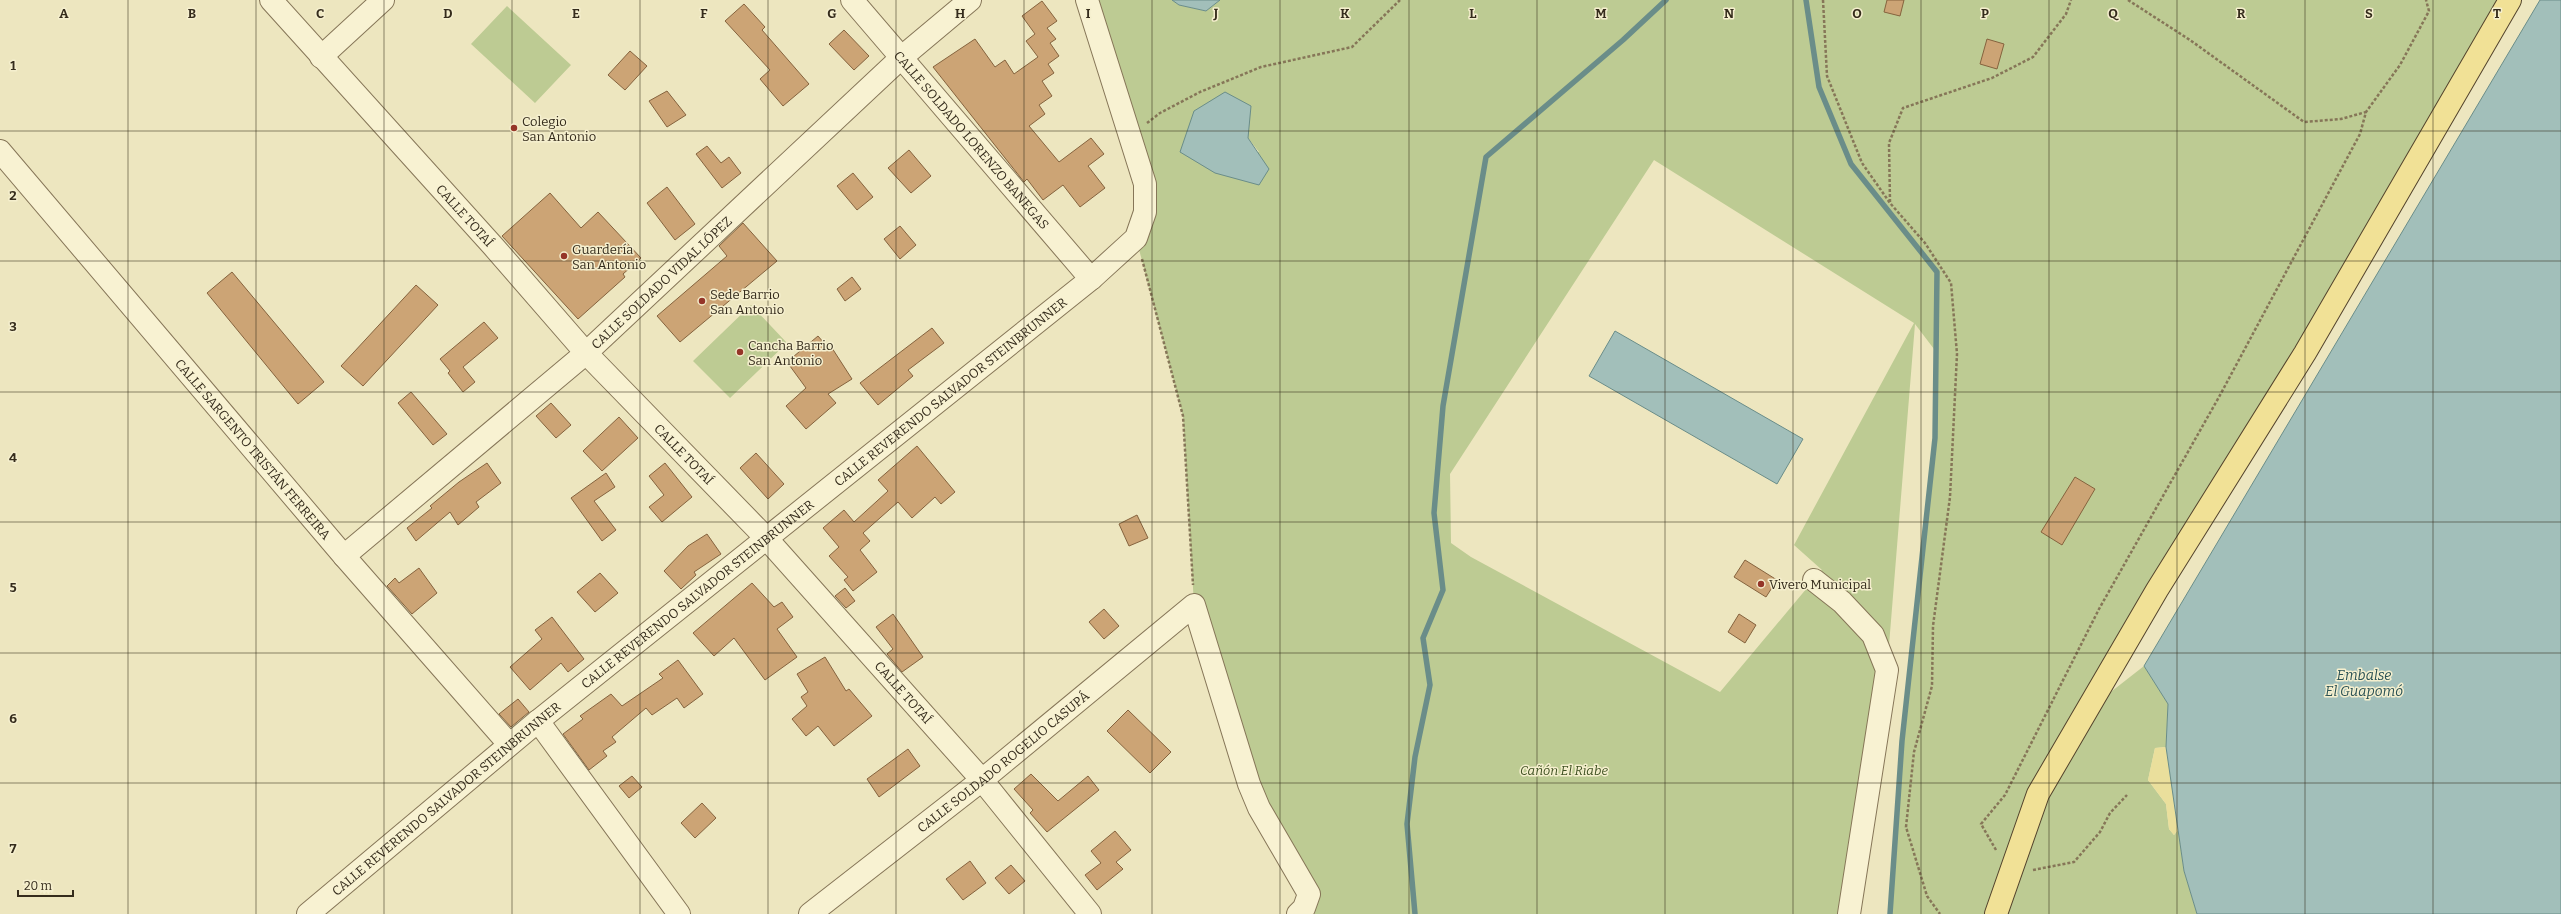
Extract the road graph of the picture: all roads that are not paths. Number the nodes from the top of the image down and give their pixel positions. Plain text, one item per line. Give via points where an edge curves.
1 (271, 0) edge
2 (384, 0) edge
3 (852, 0) edge
4 (970, 0) edge
5 (1087, 0) edge
6 (2510, 0) edge
7 (322, 57) junction
8 (902, 57) junction
9 (1, 156) edge
10 (1091, 279) junction
11 (586, 353) junction
12 (767, 538) junction
13 (344, 556) junction
14 (1814, 580) dead end
15 (538, 721) junction
16 (509, 744) junction
17 (982, 780) junction
18 (1301, 911) edge
19 (308, 914) edge
20 (679, 914) edge
21 (810, 914) edge
22 (1090, 914) edge
23 (1849, 914) edge
24 (1996, 914) edge

1 - 7 street, CALLE TOTAÍ
2 - 7 street
3 - 8 street, CALLE SOLDADO LORENZO BANEGAS
4 - 8 street, CALLE SOLDADO VIDAL LÓPEZ
5 - 10 street, CALLE REVERENDO SALVADOR STEINBRUNNER via 1145,184 1146,212 1136,238
6 - 24 main road via 2305,353 2157,590 2038,794
7 - 11 street, CALLE TOTAÍ
8 - 10 street, CALLE SOLDADO LORENZO BANEGAS
8 - 11 street, CALLE SOLDADO VIDAL LÓPEZ
9 - 13 street, CALLE SARGENTO TRISTÁN FERREIRA
10 - 12 street, CALLE REVERENDO SALVADOR STEINBRUNNER
11 - 12 street, CALLE TOTAÍ
11 - 13 street, CALLE SOLDADO VIDAL LÓPEZ
12 - 15 street, CALLE REVERENDO SALVADOR STEINBRUNNER
12 - 17 street, CALLE TOTAÍ
13 - 16 street, CALLE SARGENTO TRISTÁN FERREIRA
14 - 23 street via 1842,602 1873,635 1887,670
15 - 16 street, CALLE REVERENDO SALVADOR STEINBRUNNER
15 - 20 street
16 - 19 street, CALLE REVERENDO SALVADOR STEINBRUNNER
17 - 18 street, CALLE SOLDADO ROGELIO CASUPÁ via 1194,605 1249,784 1259,808 1309,894
17 - 21 street, CALLE SOLDADO ROGELIO CASUPÁ
17 - 22 street, CALLE TOTAÍ

